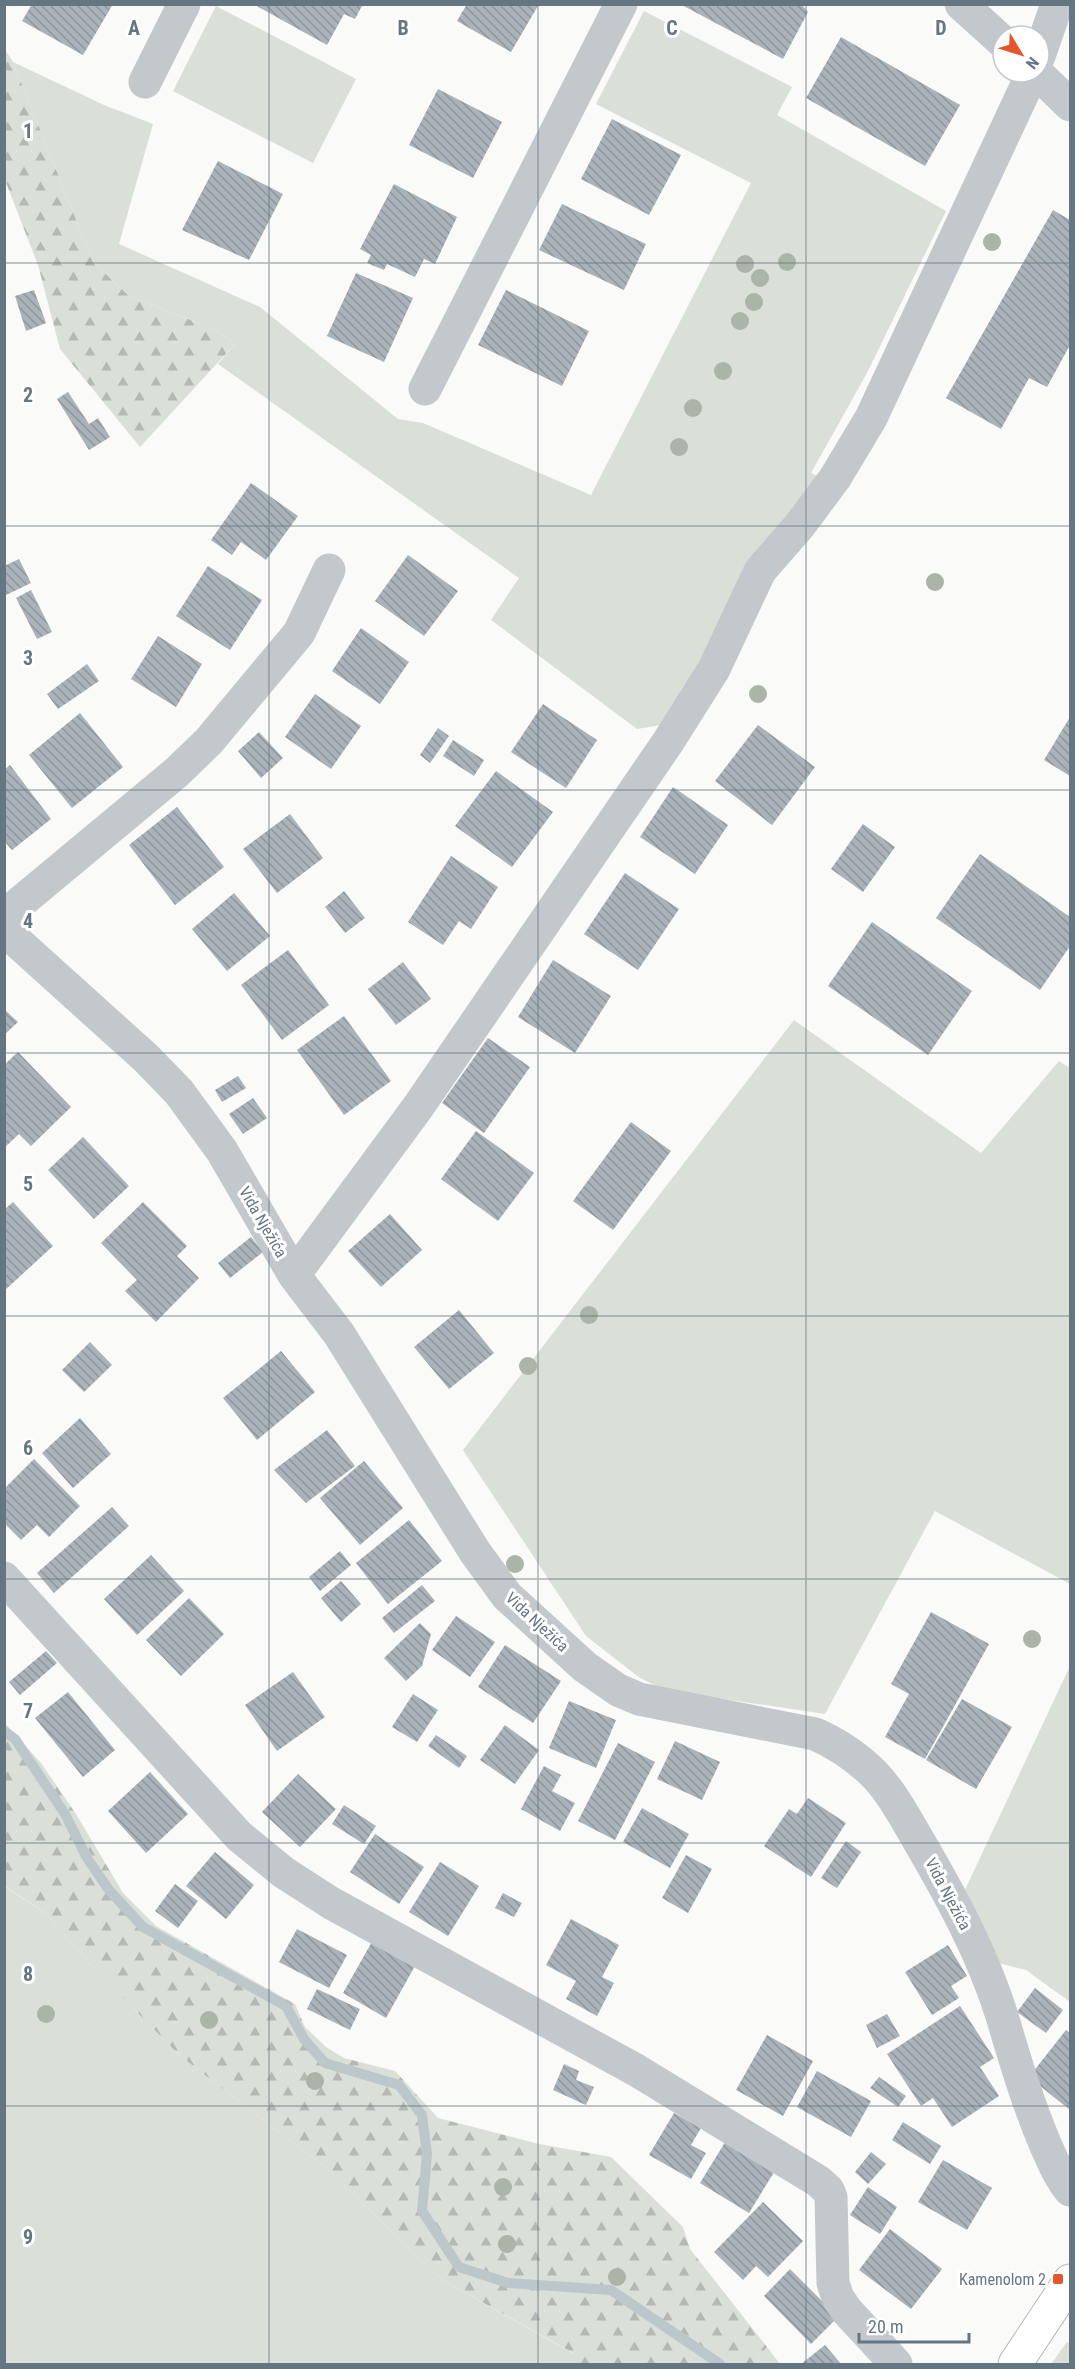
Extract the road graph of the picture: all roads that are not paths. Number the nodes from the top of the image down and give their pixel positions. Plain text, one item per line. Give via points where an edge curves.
1 (184, 4) edge
2 (621, 4) edge
3 (961, 4) edge
4 (1057, 4) edge
5 (1050, 24) edge
6 (991, 31) edge
7 (145, 82) dead end
8 (1028, 84) edge
9 (1047, 84) edge
10 (1071, 105) edge
11 (425, 389) dead end
12 (329, 570) dead end
13 (4, 916) edge
14 (4, 930) edge
15 (294, 1275) junction
16 (4, 1578) edge
17 (1071, 2190) edge
18 (1071, 2281) edge
19 (896, 2364) edge
20 (1015, 2364) edge

1 - 7 street
2 - 11 street
3 - 6 street
4 - 5 street
8 - 15 street via 871,418 835,478 760,571 714,669 668,742 418,1107
9 - 10 street
12 - 13 street via 299,633 203,747
14 - 15 street, Vida Nježića via 179,1092 222,1151
15 - 17 street, Vida Nježića via 339,1334 481,1561 507,1596 585,1667 639,1699 815,1734 852,1754 876,1776 910,1827 973,1942 1035,2121 1056,2169
16 - 19 street via 239,1836 283,1872 331,1903 636,2070 818,2181 831,2197 833,2283 838,2298
18 - 20 main road

